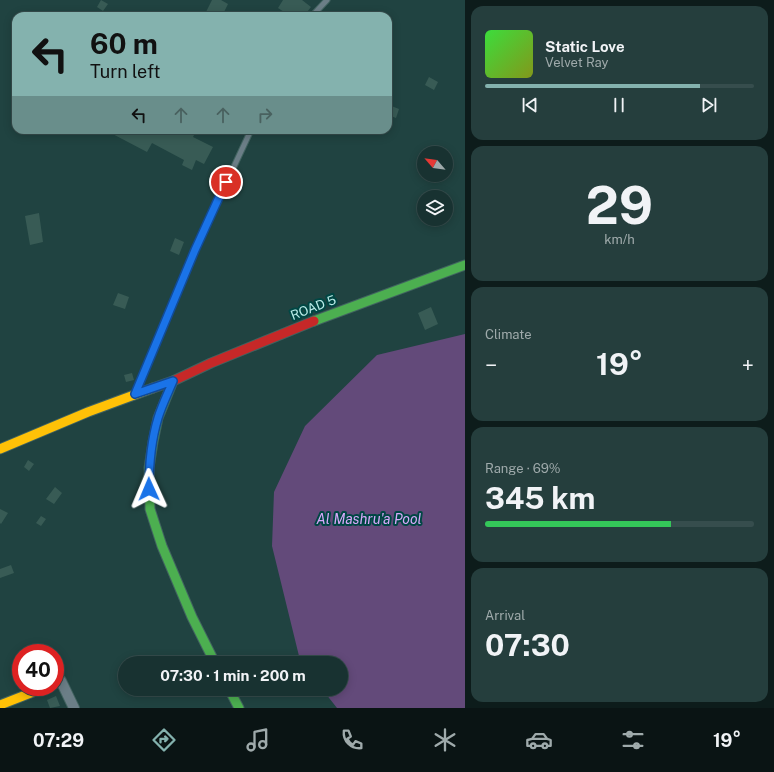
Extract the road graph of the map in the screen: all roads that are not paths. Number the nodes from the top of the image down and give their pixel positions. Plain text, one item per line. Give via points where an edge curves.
1 (326, 0) edge
2 (316, 12) edge
3 (248, 134) edge
4 (465, 265) edge
5 (173, 381) junction
6 (135, 394) junction
7 (0, 449) edge
8 (212, 656) edge
9 (64, 687) edge
10 (23, 696) edge
11 (233, 696) edge
12 (0, 705) edge
13 (74, 708) edge
14 (239, 708) edge

1 - 2 lane
3 - 6 lane via 195,250
4 - 5 main road, ROAD 5 via 298,327
5 - 6 main road, ROAD 5
5 - 8 main road via 158,418 153,442 149,468 150,509 162,546
6 - 7 main road, ROAD 5
9 - 13 street
10 - 12 main road
11 - 14 main road

